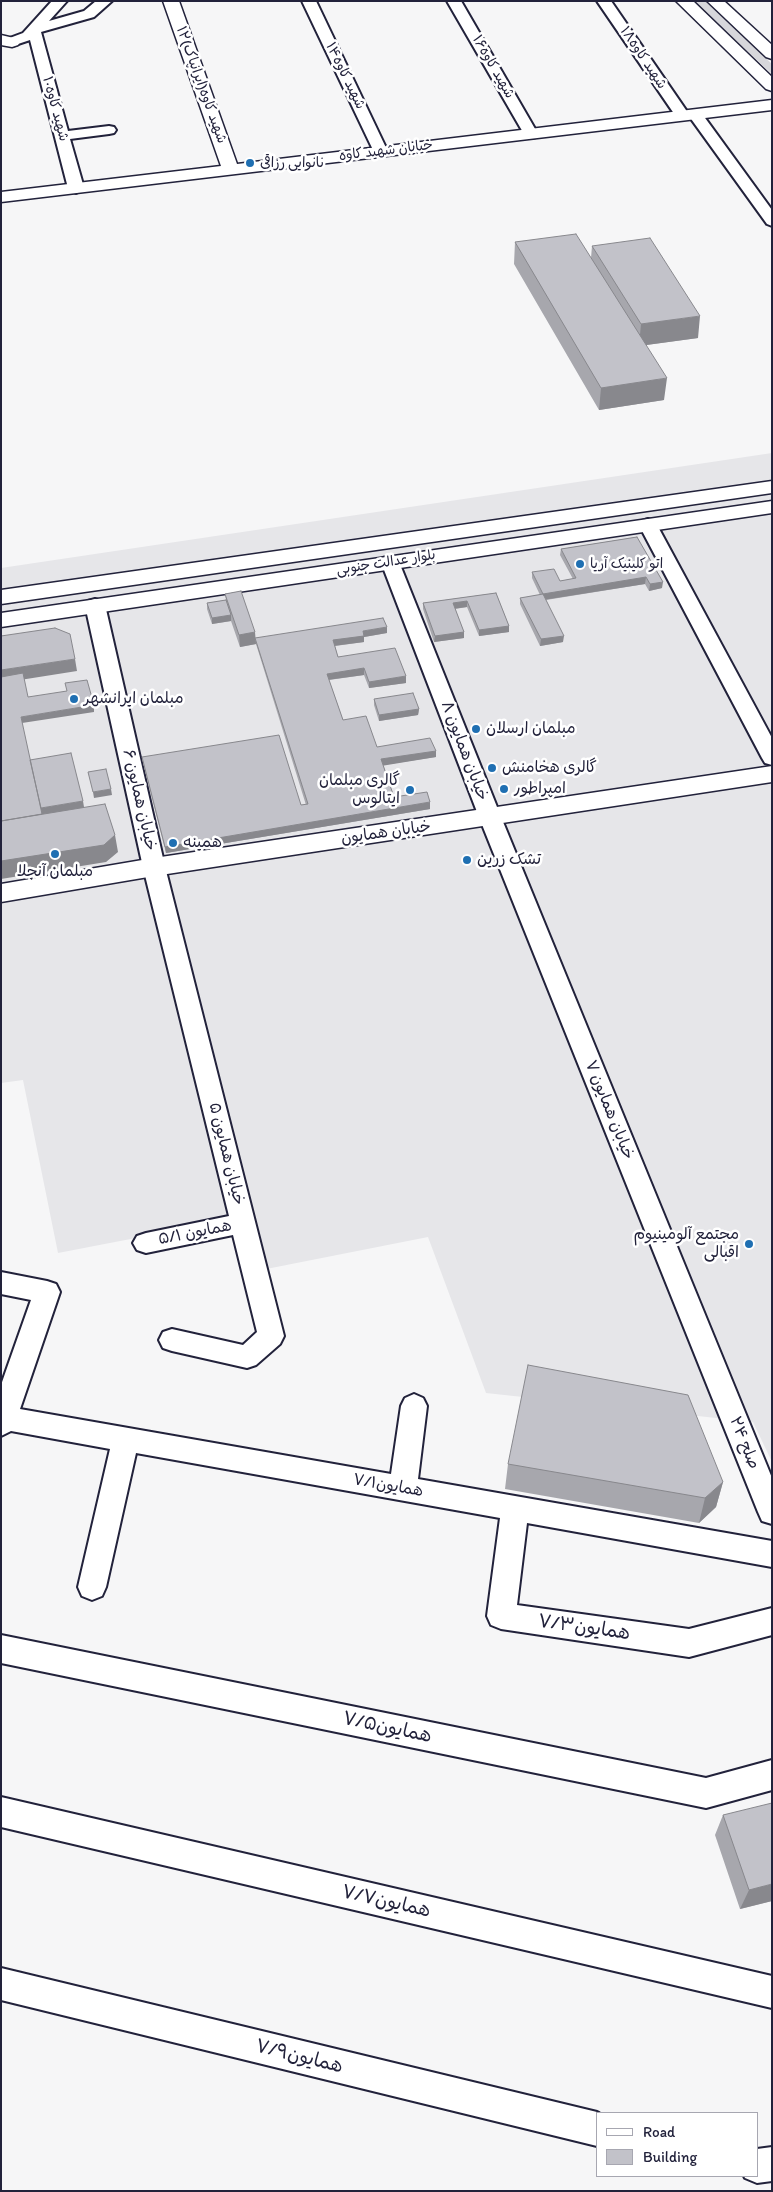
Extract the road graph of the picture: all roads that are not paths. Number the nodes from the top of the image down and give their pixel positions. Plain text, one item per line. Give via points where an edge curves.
1 (60, 1) edge
2 (105, 1) edge
3 (171, 1) edge
4 (309, 1) edge
5 (454, 1) edge
6 (604, 1) edge
7 (684, 1) edge
8 (715, 1) edge
9 (34, 30) junction
10 (766, 42) edge
11 (38, 44) junction
12 (5, 45) edge
13 (772, 54) edge
14 (772, 86) edge
15 (772, 105) edge
16 (689, 115) junction
17 (109, 130) dead end
18 (531, 134) junction
19 (62, 136) junction
20 (381, 152) junction
21 (231, 170) junction
22 (76, 188) junction
23 (1, 197) edge
24 (772, 221) edge
25 (772, 487) edge
26 (772, 506) edge
27 (648, 525) junction
28 (390, 562) junction
29 (194, 581) junction
30 (1, 597) edge
31 (95, 606) junction
32 (1, 620) edge
33 (772, 758) edge
34 (772, 774) edge
35 (490, 817) junction
36 (154, 867) junction
37 (1, 893) edge
38 (243, 1223) junction
39 (146, 1243) dead end
40 (1, 1283) edge
41 (172, 1340) dead end
42 (728, 1403) joint
43 (414, 1406) dead end
44 (2, 1421) edge
45 (126, 1440) junction
46 (403, 1489) junction
47 (515, 1508) junction
48 (772, 1512) edge
49 (772, 1554) edge
50 (92, 1587) dead end
51 (772, 1621) edge
52 (1, 1649) edge
53 (772, 1775) edge
54 (1, 1812) edge
55 (1, 1984) edge
56 (772, 1992) edge
57 (596, 2129) edge
58 (772, 2164) edge
59 (758, 2166) edge

1 - 9 street
2 - 9 street via 89,14
3 - 21 street, ۱۲شهید کاوه(ایرانپاک)
4 - 20 street, شهید کاوه۱۴
5 - 18 street, شهید کاوه۱۶
6 - 16 street, شهید کاوه۱۸
7 - 14 street
8 - 10 street
9 - 11 street, شهید کاوه۱۰
9 - 12 street via 28,36
10 - 13 street
11 - 12 street
11 - 19 street, شهید کاوه۱۰
15 - 16 street, خیابان شهید کاوه
16 - 18 street, خیابان شهید کاوه
16 - 24 street, شهید کاوه۱۸
17 - 19 street
18 - 20 street, خیابان شهید کاوه
19 - 22 street, شهید کاوه۱۰
20 - 21 street, خیابان شهید کاوه
21 - 22 street, خیابان شهید کاوه
22 - 23 street, خیابان شهید کاوه
25 - 29 street, بلوار عدالت جنوبی
26 - 27 street, بلوار عدالت جنوبی
27 - 28 street, بلوار عدالت جنوبی
27 - 33 street
28 - 29 street, بلوار عدالت جنوبی
28 - 35 street, خیابان همایون ۸
29 - 30 street, بلوار عدالت جنوبی
29 - 31 street, بلوار عدالت جنوبی
31 - 32 street, بلوار عدالت جنوبی
31 - 36 street, خیابان همایون ۶
34 - 35 street, خیابان همایون
35 - 36 street, خیابان همایون
35 - 42 street, خیابان همایون ۷
36 - 37 street, خیابان همایون
36 - 38 street, خیابان همایون ۵
38 - 39 street, همایون ۵/۱
38 - 41 street, خیابان همایون ۵ via 271,1336 247,1357
40 - 44 street via 47,1292
42 - 48 street, صلح ۲۴
43 - 46 street
44 - 45 street, همایون۷/۱
45 - 46 street, همایون۷/۱
45 - 50 street
46 - 47 street, همایون۷/۱
47 - 49 street, همایون۷/۱
47 - 51 street, همایون۷/۳ via 501,1616 689,1643
52 - 53 street, همایون۷/۵ via 706,1793
54 - 56 street, همایون۷/۷
55 - 57 street, همایون۷/۹
58 - 59 street

